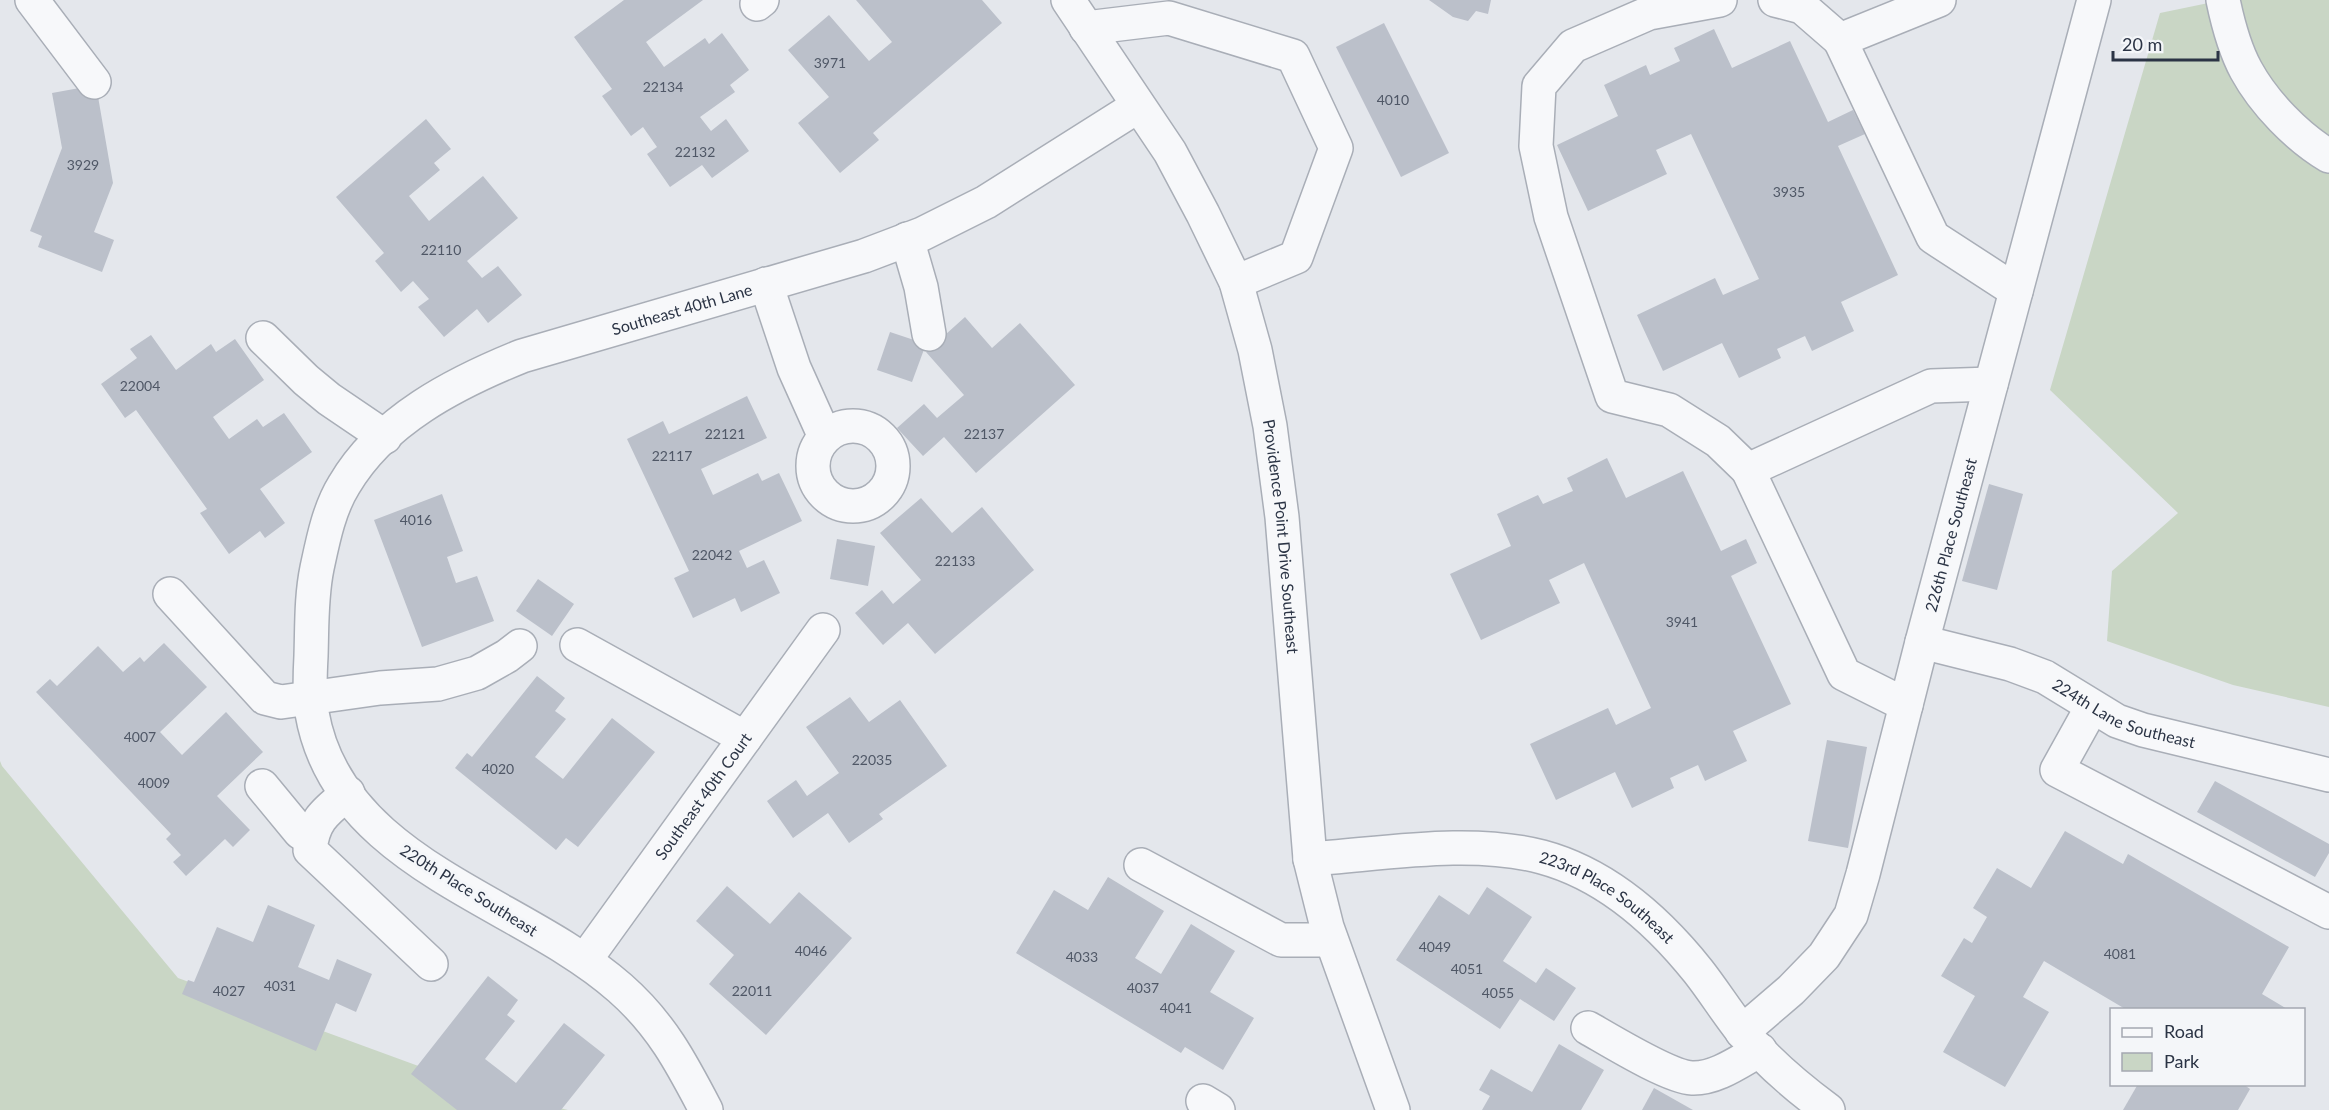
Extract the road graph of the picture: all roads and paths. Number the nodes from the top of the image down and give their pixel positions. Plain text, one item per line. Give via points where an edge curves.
1 (32, 0) edge
2 (1068, 0) edge
3 (1719, 0) edge
4 (1775, 0) edge
5 (1939, 0) edge
6 (2094, 0) edge
7 (2223, 0) edge
8 (1086, 28) junction
9 (1840, 40) junction
10 (94, 82) dead end
11 (1138, 106) junction
12 (2329, 156) edge
13 (907, 239) junction
14 (1236, 282) junction
15 (766, 284) junction
16 (2016, 291) junction
17 (929, 334) dead end
18 (263, 338) dead end
19 (1991, 384) junction
20 (385, 437) junction
21 (825, 437) dead end
22 (1748, 470) junction
23 (312, 592) joint
24 (170, 594) dead end
25 (822, 630) dead end
26 (1922, 642) junction
27 (577, 645) dead end
28 (520, 646) dead end
29 (311, 698) junction
30 (1906, 705) junction
31 (2091, 707) junction
32 (745, 738) junction
33 (2329, 775) edge
34 (262, 786) dead end
35 (348, 793) junction
36 (311, 839) junction
37 (1310, 859) junction
38 (1141, 865) dead end
39 (2329, 912) edge
40 (1331, 940) junction
41 (585, 960) junction
42 (431, 964) dead end
43 (1588, 1028) dead end
44 (1751, 1041) junction
45 (706, 1110) edge
46 (1393, 1110) edge
47 (1828, 1110) edge

1 - 10 street
2 - 8 street, Providence Point Drive Southeast
3 - 22 street via 1649,13 1573,46 1539,86 1536,146 1551,217 1612,396 1669,410 1718,441
4 - 9 street via 1802,7
5 - 9 street
6 - 16 street, 226th Place Southeast
7 - 12 street via 2246,71 2294,129
8 - 11 street, Providence Point Drive Southeast
8 - 14 street via 1169,18 1293,56 1336,148 1296,257
9 - 16 street via 1933,237
11 - 13 street, Southeast 40th Lane via 986,202
11 - 14 street, Providence Point Drive Southeast via 1170,152
13 - 15 street, Southeast 40th Lane
13 - 17 street
14 - 37 street, Providence Point Drive Southeast via 1270,426 1282,517
15 - 20 street, Southeast 40th Lane via 522,356 484,371 439,395
15 - 21 street via 794,368
16 - 19 street, 226th Place Southeast
18 - 20 street via 321,392
19 - 22 street via 1931,386
19 - 26 street, 226th Place Southeast
20 - 23 street, Southeast 40th Lane via 367,453 343,486 324,535
22 - 30 street via 1844,674
23 - 29 street, 220th Place Southeast
24 - 29 street via 265,698 281,702
25 - 32 street, Southeast 40th Court
26 - 30 street, 226th Place Southeast
26 - 31 street, 224th Lane Southeast via 2045,677
27 - 32 street
28 - 29 street via 477,673 438,684
29 - 35 street, 220th Place Southeast via 322,750
30 - 44 street, 226th Place Southeast via 1851,915
31 - 33 street, 224th Lane Southeast via 2143,730
31 - 39 street via 2057,770
32 - 41 street, Southeast 40th Court
34 - 36 street
35 - 36 street via 327,810
35 - 41 street, 220th Place Southeast via 382,833 413,858
36 - 42 street via 310,850
37 - 40 street, Providence Point Drive Southeast
37 - 44 street, 223rd Place Southeast via 1453,849 1542,857 1574,869 1638,908 1663,931
38 - 40 street via 1281,940
40 - 46 street, Providence Point Drive Southeast
41 - 45 street, 220th Place Southeast via 649,1015 678,1055
43 - 44 street, 226th Place Southeast via 1665,1070 1692,1078 1719,1072
44 - 47 street, 223rd Place Southeast

